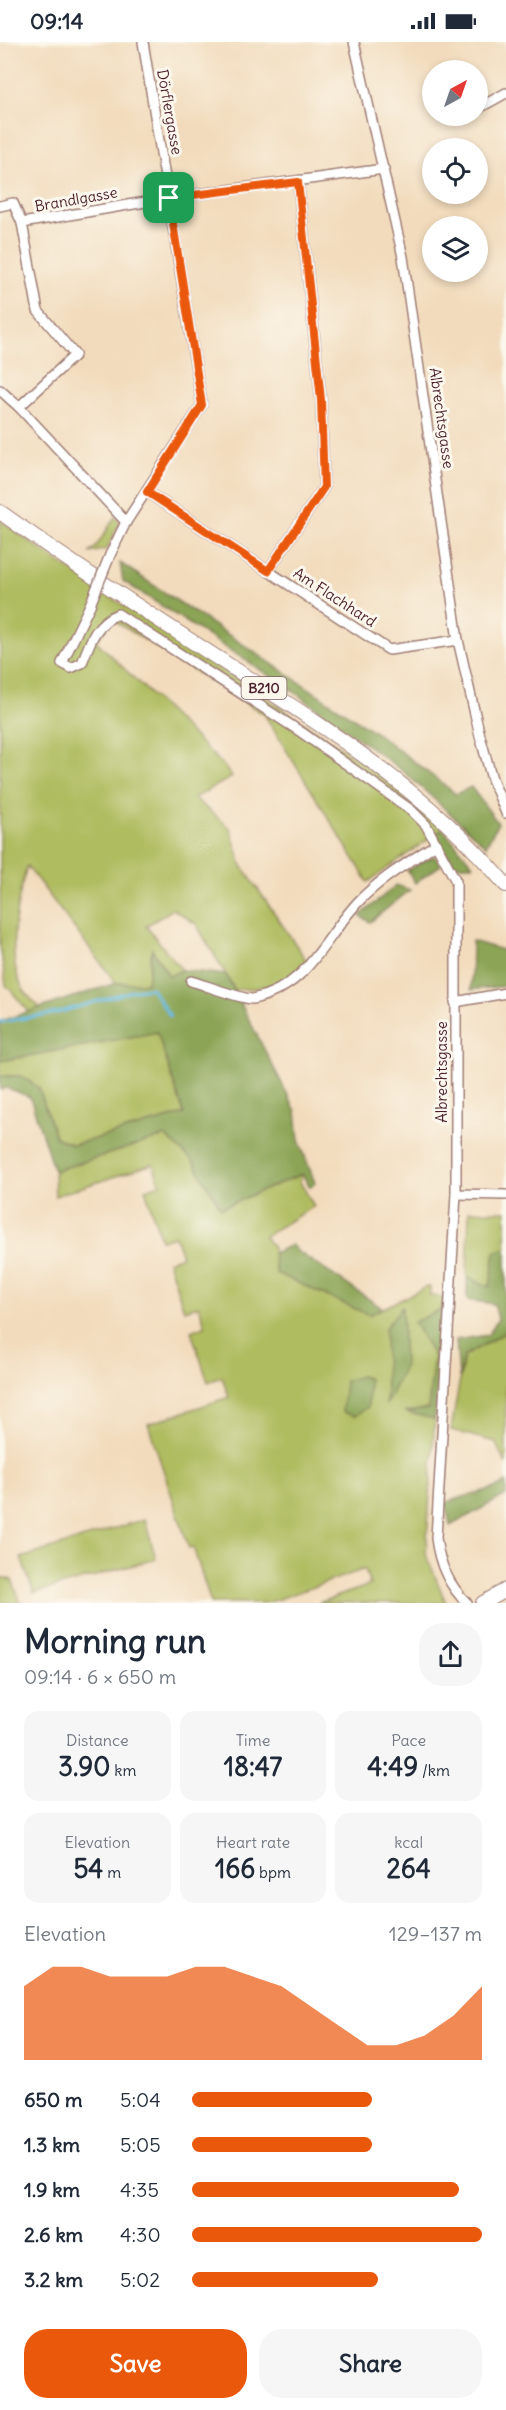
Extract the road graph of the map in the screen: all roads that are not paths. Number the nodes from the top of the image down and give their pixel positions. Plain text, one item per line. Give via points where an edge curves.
1 (143, 42) edge
2 (354, 42) edge
3 (506, 93) edge
4 (488, 103) edge
5 (384, 169) junction
6 (298, 182) junction
7 (169, 198) junction
8 (0, 206) edge
9 (22, 223) junction
10 (0, 390) edge
11 (19, 407) junction
12 (147, 492) junction
13 (0, 512) edge
14 (126, 522) junction
15 (268, 571) junction
16 (90, 605) joint
17 (458, 640) junction
18 (502, 796) edge
19 (506, 813) edge
20 (436, 844) junction
21 (506, 885) edge
22 (191, 981) dead end
23 (506, 993) edge
24 (456, 1002) junction
25 (456, 1194) junction
26 (506, 1195) edge
27 (506, 1590) edge
28 (467, 1603) edge
29 (483, 1603) edge

1 - 7 street, Dörflergasse
2 - 5 street, Albrechtsgasse
3 - 4 street
5 - 6 street, Brandlgasse
5 - 17 street, Albrechtsgasse via 404,256
6 - 7 street, Brandlgasse
6 - 15 street via 321,400 324,487
7 - 9 street, Brandlgasse
7 - 12 street, Dörflergasse via 202,405
8 - 9 street, Brandlgasse via 14,203
9 - 11 street via 38,311 75,355
10 - 11 street
11 - 14 street
12 - 14 street, Dörflergasse
12 - 15 street, Am Flachhard
13 - 21 main road, B210 via 385,770 448,823
14 - 16 street, Dörflergasse, bridge
15 - 17 street, Am Flachhard via 389,650
16 - 20 street, Albrechtsgasse via 62,663 71,668 82,663 92,636 106,618 118,614 411,810 426,825
17 - 18 street, Albrechtsgasse via 480,736
18 - 19 street, Albrechtsgasse
20 - 22 street via 389,874 358,902 315,961 278,989 250,1000
20 - 24 street, Albrechtsgasse via 456,881
23 - 24 street
24 - 25 street, Albrechtsgasse
25 - 26 street
25 - 28 street, Albrechtsgasse via 436,1538 438,1557 449,1581
27 - 29 main road

